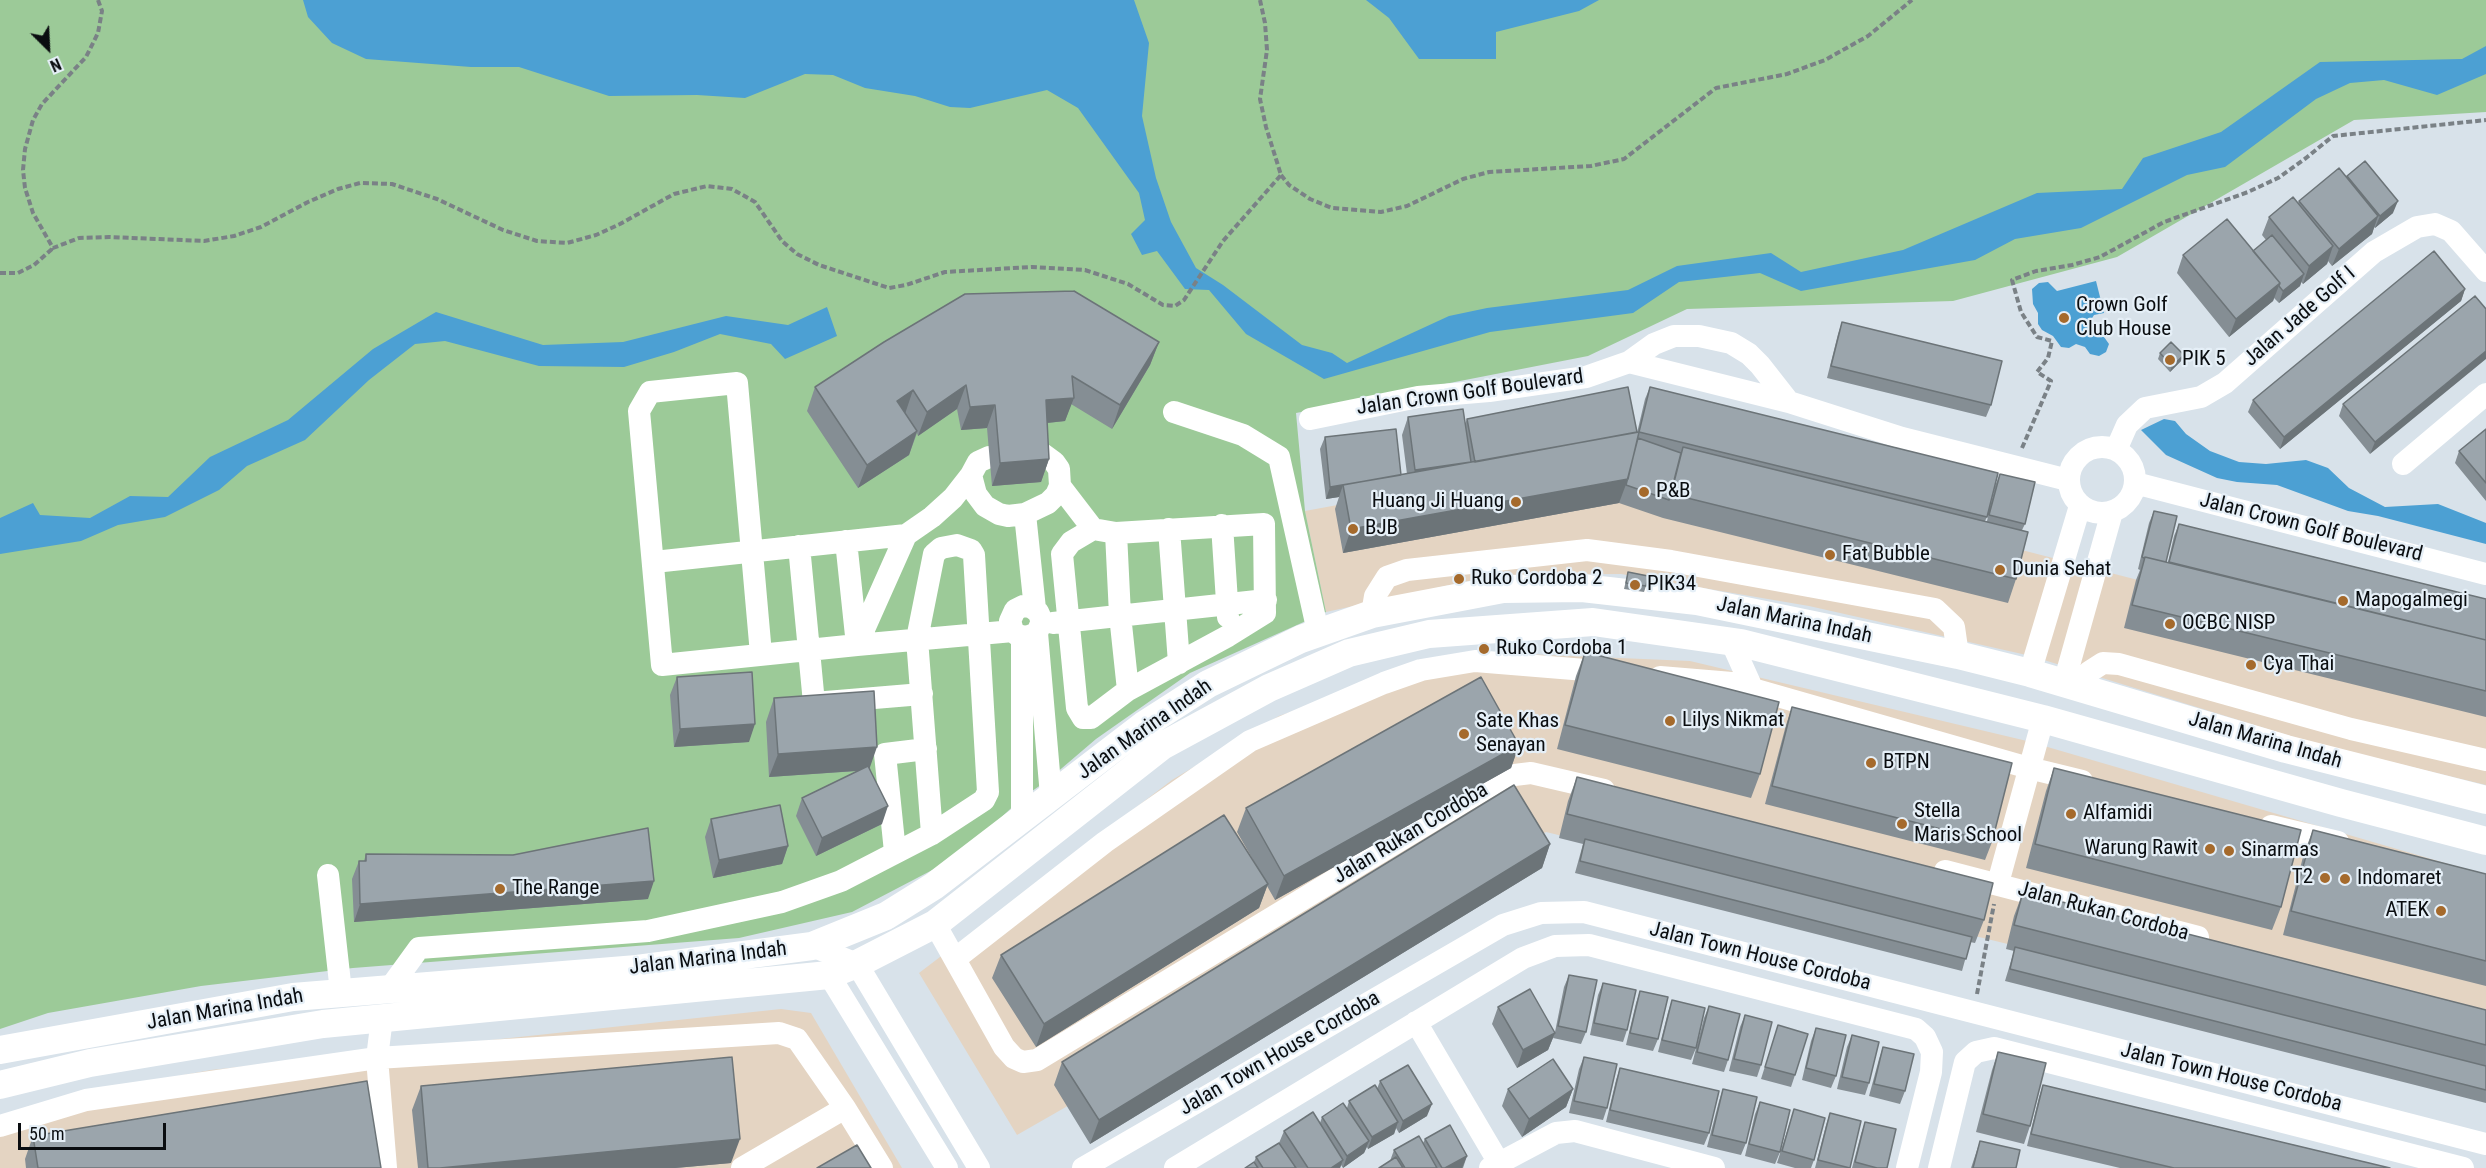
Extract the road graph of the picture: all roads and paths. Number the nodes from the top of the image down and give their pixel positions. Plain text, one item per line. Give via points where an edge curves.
1 (98, 0) edge
2 (1260, 0) edge
3 (1912, 0) edge
4 (2486, 120) edge
5 (1281, 175) junction
6 (53, 248) junction
7 (2486, 271) edge
8 (0, 273) edge
9 (1629, 362) junction
10 (2486, 393) edge
11 (1789, 402) junction
12 (1174, 412) dead end
13 (1310, 419) dead end
14 (2116, 450) junction
15 (1039, 451) edge
16 (989, 458) dead end
17 (2403, 464) dead end
18 (2014, 467) junction
19 (972, 475) junction
20 (2068, 480) junction
21 (2135, 483) junction
22 (1060, 486) junction
23 (2080, 506) junction
24 (2112, 512) junction
25 (1016, 515) junction
26 (1222, 525) junction
27 (1093, 529) junction
28 (1169, 529) junction
29 (1116, 533) junction
30 (906, 535) junction
31 (846, 542) junction
32 (799, 546) junction
33 (752, 551) junction
34 (654, 562) junction
35 (2486, 574) edge
36 (1266, 600) junction
37 (1227, 603) junction
38 (1175, 609) junction
39 (1371, 614) junction
40 (1120, 615) junction
41 (1068, 620) junction
42 (1029, 624) junction
43 (1318, 632) junction
44 (1429, 634) junction
45 (980, 635) junction
46 (1228, 636) junction
47 (917, 639) junction
48 (1731, 641) junction
49 (856, 645) junction
50 (809, 650) junction
51 (761, 654) junction
52 (1958, 655) junction
53 (1179, 663) junction
54 (1421, 670) junction
55 (2030, 673) junction
56 (2071, 685) junction
57 (1128, 690) junction
58 (1754, 690) junction
59 (922, 694) junction
60 (2043, 719) junction
61 (926, 749) junction
62 (2486, 760) edge
63 (2029, 768) junction
64 (2098, 785) edge
65 (1624, 795) edge
66 (1051, 796) junction
67 (2486, 800) edge
68 (1022, 818) junction
69 (2249, 821) edge
70 (932, 834) junction
71 (2486, 841) edge
72 (2353, 846) edge
73 (896, 852) junction
74 (1928, 867) edge
75 (328, 875) dead end
76 (1998, 883) junction
77 (935, 924) junction
78 (2214, 942) edge
79 (812, 946) junction
80 (955, 959) junction
81 (857, 964) junction
82 (829, 975) junction
83 (390, 988) junction
84 (341, 992) junction
85 (1973, 1012) junction
86 (382, 1018) junction
87 (1416, 1022) junction
88 (0, 1050) edge
89 (377, 1058) junction
90 (0, 1085) edge
91 (845, 1108) junction
92 (0, 1126) edge
93 (2486, 1144) edge
94 (1497, 1166) edge
95 (386, 1168) edge
96 (742, 1168) edge
97 (882, 1168) edge
98 (947, 1168) edge
99 (979, 1168) edge
100 (1083, 1168) edge
101 (1175, 1168) edge
102 (1714, 1168) edge
103 (1907, 1168) edge
104 (1939, 1168) edge
105 (2463, 1168) edge

1 - 6 path via 102,11 98,33 86,57 42,104 25,149 25,188 33,213
2 - 5 path via 1267,50 1260,99
3 - 5 path via 1868,36 1825,60 1787,74 1716,88 1624,159 1591,166 1489,172 1463,178 1407,206 1381,212 1332,208 1310,199
4 - 18 path via 2333,136 2278,178 2248,192 2164,222 2100,257 2012,280 2026,320 2037,336 2052,341 2048,358 2037,372 2051,381
5 - 6 path via 1223,241 1184,300 1175,306 1163,305 1128,284 1085,270 1032,267 945,272 889,288 797,254 782,241 755,202 732,189 707,186 674,194 596,235 567,243 537,241 503,230 437,199 392,184 360,183 234,236 204,241 80,238
6 - 8 path via 18,273
7 - 14 street, Jalan Jade Golf I via 2451,231 2435,224 2417,227 2374,252 2225,383 2201,397 2145,408 2127,425
9 - 11 street
9 - 11 street, Jalan Crown Golf Boulevard via 1654,344 1674,336 1699,336 1731,343 1760,365
9 - 13 street, Jalan Crown Golf Boulevard via 1586,377 1418,397
10 - 17 street
11 - 18 street via 1902,438
12 - 43 street via 1243,435 1279,457
14 - 20 street via 2103,447 2078,456
14 - 21 street via 2128,459
15 - 22 street via 1059,469
16 - 19 street via 978,462
18 - 20 street
19 - 25 street via 981,501 991,510
19 - 30 street via 953,498
20 - 23 street via 2071,494
21 - 24 street via 2126,503
21 - 35 street, Jalan Crown Golf Boulevard
22 - 25 street via 1048,503
22 - 27 street
23 - 24 street via 2095,513
23 - 55 street
24 - 56 street
25 - 42 street
26 - 28 street
26 - 36 street via 1266,526
26 - 37 street
27 - 29 street
27 - 41 street via 1071,542 1062,554
28 - 29 street
28 - 38 street
29 - 40 street
30 - 31 street
30 - 49 street
31 - 32 street
31 - 49 street
32 - 33 street
32 - 50 street
33 - 34 street
33 - 34 street via 737,383 650,392 639,411
33 - 51 street
34 - 51 street via 662,665
36 - 37 street
36 - 46 street via 1263,615
37 - 38 street
37 - 46 street
38 - 40 street
38 - 53 street
39 - 43 main road, Jalan Marina Indah
39 - 52 main road, Jalan Marina Indah via 1503,589 1582,588 1697,600
39 - 52 street via 1387,577 1396,573 1587,550 1671,561 1935,609 1954,627
40 - 41 street
40 - 57 street
41 - 42 street
41 - 57 street via 1077,708 1083,718 1091,718
42 - 45 street
42 - 66 street
42 - 68 street
43 - 66 main road, Jalan Marina Indah via 1208,684 1144,725
44 - 48 main road, Jalan Marina Indah via 1593,622
44 - 54 street
44 - 77 main road, Jalan Marina Indah via 1349,653 1269,688 1162,746
45 - 47 street
45 - 47 street via 974,555 957,545 941,548 934,554
45 - 70 street via 988,792 984,800
46 - 53 street
47 - 49 street
47 - 59 street
48 - 58 street
48 - 60 main road, Jalan Marina Indah
49 - 50 street
50 - 51 street
50 - 59 street via 814,703
52 - 55 main road, Jalan Marina Indah
53 - 57 street
54 - 58 street via 1476,661 1732,683
54 - 80 street via 1250,741 1105,842
55 - 56 main road, Jalan Marina Indah
56 - 62 street via 2103,663 2119,664 2351,729
56 - 67 main road, Jalan Marina Indah via 2286,749
58 - 63 street
59 - 61 street
60 - 63 street, Jalan Rukan Cordoba
60 - 71 main road, Jalan Marina Indah
61 - 70 street
61 - 73 street via 885,754
63 - 64 street
63 - 76 street, Jalan Rukan Cordoba
65 - 80 street, Jalan Rukan Cordoba via 1531,773 1506,776 1037,1060 1023,1062 1004,1047
66 - 68 main road, Jalan Marina Indah
68 - 79 main road, Jalan Marina Indah via 934,886 896,910
69 - 72 street
70 - 73 street
73 - 83 street via 842,881 782,902 659,929 419,948
74 - 76 street, Jalan Rukan Cordoba
75 - 84 street
76 - 78 street, Jalan Rukan Cordoba
76 - 85 path, Jalan Rukan Cordoba
77 - 80 street, Jalan Rukan Cordoba
77 - 81 main road, Jalan Marina Indah
79 - 81 street
79 - 83 main road, Jalan Marina Indah via 637,969
81 - 82 main road, Jalan Marina Indah
81 - 99 street
82 - 86 main road, Jalan Marina Indah
82 - 98 street
83 - 84 main road, Jalan Marina Indah
84 - 88 main road, Jalan Marina Indah via 292,997
85 - 93 street, Jalan Town House Cordoba
85 - 100 street, Jalan Town House Cordoba via 1584,912 1541,913 1503,926
86 - 89 street
86 - 90 main road, Jalan Marina Indah via 323,1024 90,1063
87 - 94 street
87 - 101 street
87 - 103 street via 1523,958 1555,946 1589,945 1916,1029 1932,1052 1931,1072
89 - 91 street via 778,1033 797,1039
89 - 92 street via 86,1100
89 - 95 street
91 - 96 street
91 - 97 street
94 - 102 street via 1556,1132 1575,1131
104 - 105 street via 1965,1062 1976,1052 1994,1048

